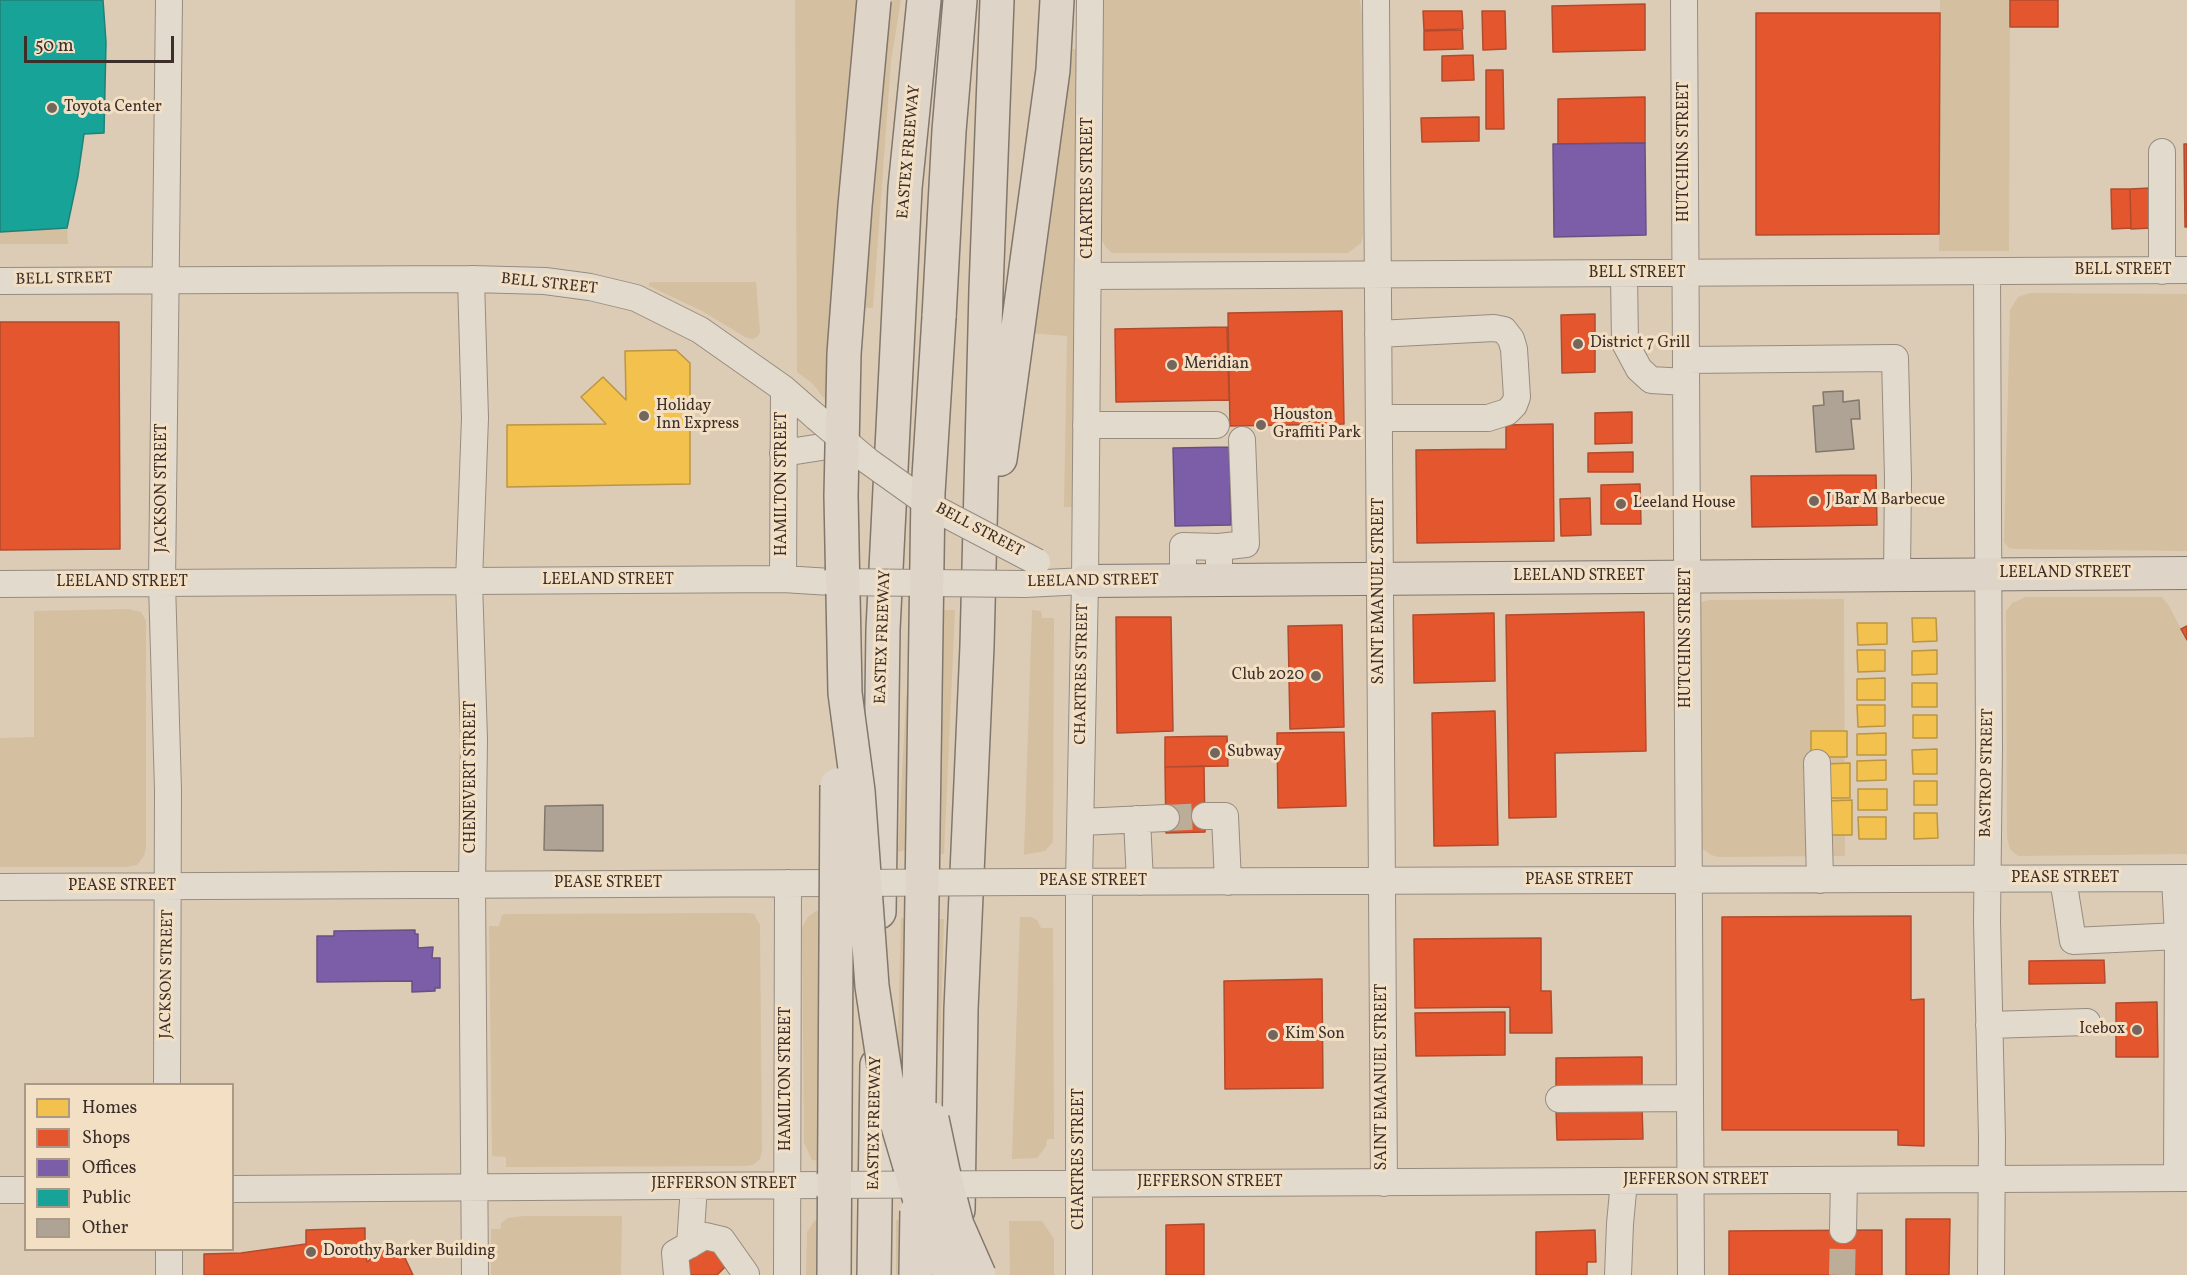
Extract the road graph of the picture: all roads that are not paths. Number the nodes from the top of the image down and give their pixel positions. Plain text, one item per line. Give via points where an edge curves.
1 (169, 0) edge
2 (874, 0) edge
3 (924, 0) edge
4 (960, 0) edge
5 (997, 0) edge
6 (1057, 0) edge
7 (1090, 0) edge
8 (1376, 0) edge
9 (1684, 0) edge
10 (2162, 152) dead end
11 (2175, 271) edge
12 (1987, 272) junction
13 (1624, 274) junction
14 (1685, 274) junction
15 (1088, 276) junction
16 (1378, 276) junction
17 (165, 279) junction
18 (471, 279) junction
19 (0, 281) edge
20 (1378, 334) junction
21 (1686, 371) junction
22 (784, 389) junction
23 (1379, 418) junction
24 (1086, 425) junction
25 (1216, 425) dead end
26 (1242, 440) dead end
27 (847, 443) junction
28 (783, 453) junction
29 (1219, 547) junction
30 (1031, 573) junction
31 (2187, 573) edge
32 (1989, 574) junction
33 (1897, 575) junction
34 (1687, 577) junction
35 (783, 579) junction
36 (1380, 579) junction
37 (1183, 580) junction
38 (1220, 580) junction
39 (1085, 581) junction
40 (470, 582) junction
41 (162, 583) junction
42 (0, 584) edge
43 (977, 646) junction
44 (845, 693) junction
45 (1817, 763) dead end
46 (1205, 816) tunnel mouth
47 (1166, 818) tunnel mouth
48 (1137, 819) junction
49 (1081, 822) junction
50 (2181, 878) edge
51 (1987, 879) junction
52 (2063, 879) junction
53 (1689, 880) junction
54 (1820, 880) junction
55 (1079, 882) junction
56 (1140, 882) junction
57 (1228, 882) junction
58 (1382, 882) junction
59 (788, 883) junction
60 (472, 885) junction
61 (0, 887) edge
62 (169, 887) junction
63 (2181, 950) edge
64 (921, 1011) junction
65 (2087, 1022) dead end
66 (1989, 1024) junction
67 (167, 1083) edge
68 (2182, 1096) edge
69 (1559, 1098) dead end
70 (1690, 1098) junction
71 (2182, 1178) edge
72 (1992, 1180) junction
73 (1624, 1181) junction
74 (1690, 1181) junction
75 (1844, 1181) junction
76 (1384, 1182) junction
77 (1081, 1184) junction
78 (786, 1185) junction
79 (694, 1186) junction
80 (474, 1187) junction
81 (234, 1189) edge
82 (0, 1190) edge
83 (24, 1190) edge
84 (1843, 1230) tunnel mouth
85 (690, 1245) junction
86 (169, 1251) edge
87 (169, 1275) edge
88 (475, 1275) edge
89 (677, 1275) edge
90 (749, 1275) edge
91 (787, 1275) edge
92 (834, 1275) edge
93 (874, 1275) edge
94 (916, 1275) edge
95 (951, 1275) edge
96 (957, 1275) edge
97 (979, 1275) edge
98 (1079, 1275) edge
99 (1618, 1275) edge
100 (1691, 1275) edge
101 (1991, 1275) edge

1 - 17 street, JACKSON STREET
2 - 44 highway, bridge via 844,354 841,496
3 - 93 highway, EASTEX FREEWAY via 905,188 884,617
4 - 64 highway, bridge via 928,493
5 - 43 highway
6 - 43 highway via 1053,70
7 - 15 street, CHARTRES STREET
8 - 16 street, SAINT EMANUEL STREET
9 - 14 street, HUTCHINS STREET
10 - 11 street
11 - 12 street, BELL STREET
12 - 14 street, BELL STREET
12 - 32 street, BASTROP STREET
13 - 14 street, BELL STREET
13 - 16 street, BELL STREET
13 - 21 street via 1625,343 1639,369 1651,380
14 - 21 street, HUTCHINS STREET
15 - 16 street, BELL STREET
15 - 24 street, CHARTRES STREET
16 - 20 street, SAINT EMANUEL STREET
17 - 18 street, BELL STREET
17 - 19 street, BELL STREET
17 - 41 street, JACKSON STREET
18 - 22 street, BELL STREET via 545,281 636,298 700,330
18 - 40 street, CHENEVERT STREET via 475,453
20 - 23 street, SAINT EMANUEL STREET
20 - 23 street via 1504,330 1514,349 1517,397 1507,412 1488,418
21 - 33 street via 1895,358
21 - 34 street, HUTCHINS STREET
22 - 27 street, BELL STREET, bridge
22 - 28 street, HAMILTON STREET
23 - 36 street, SAINT EMANUEL STREET
24 - 25 street
24 - 39 street, CHARTRES STREET
26 - 29 street via 1246,544
27 - 28 street
27 - 30 street, BELL STREET, bridge
28 - 35 street, HAMILTON STREET
29 - 37 street via 1184,546
29 - 38 street
30 - 35 street, LEELAND STREET, bridge via 831,582
30 - 39 street, BELL STREET
31 - 32 main road, LEELAND STREET
32 - 33 main road, LEELAND STREET
32 - 51 street, BASTROP STREET
33 - 34 main road, LEELAND STREET
34 - 36 main road, LEELAND STREET
34 - 53 street, HUTCHINS STREET
35 - 40 street, LEELAND STREET
36 - 38 main road, LEELAND STREET
36 - 58 street, SAINT EMANUEL STREET
37 - 38 main road, LEELAND STREET
37 - 39 main road, LEELAND STREET
39 - 49 street, CHARTRES STREET
40 - 41 street, LEELAND STREET
40 - 60 street, CHENEVERT STREET
41 - 42 street, LEELAND STREET
41 - 62 street, JACKSON STREET
43 - 96 highway via 961,1009
44 - 92 highway, bridge via 837,763
44 - 95 highway, bridge via 858,791 872,986 888,1092 924,1214
45 - 54 street
46 - 57 street via 1225,816
47 - 48 street
48 - 49 street
48 - 56 street
49 - 55 street, CHARTRES STREET
50 - 52 street, PEASE STREET
50 - 63 street
51 - 52 street, PEASE STREET
51 - 54 street, PEASE STREET
51 - 66 street, BASTROP STREET
52 - 63 street via 2073,941
53 - 54 street, PEASE STREET
53 - 58 street, PEASE STREET
53 - 70 street, HUTCHINS STREET
55 - 56 street, PEASE STREET
55 - 59 street, PEASE STREET, bridge
55 - 77 street, CHARTRES STREET
56 - 57 street, PEASE STREET
57 - 58 street, PEASE STREET
58 - 76 street, SAINT EMANUEL STREET
59 - 60 street, PEASE STREET
59 - 78 street, HAMILTON STREET
60 - 62 street, PEASE STREET
60 - 80 street, CHENEVERT STREET
61 - 62 street, PEASE STREET
62 - 67 street, JACKSON STREET
63 - 68 street
64 - 94 highway, bridge
64 - 97 highway, bridge via 933,1128 957,1225
65 - 66 street
66 - 72 street, BASTROP STREET
68 - 71 street
69 - 70 street
70 - 74 street, HUTCHINS STREET
71 - 72 street, JEFFERSON STREET
72 - 75 street, JEFFERSON STREET
72 - 101 street, BASTROP STREET
73 - 74 street, JEFFERSON STREET
73 - 76 street, JEFFERSON STREET
73 - 99 street
74 - 75 street, JEFFERSON STREET
74 - 100 street, HUTCHINS STREET
75 - 84 street
76 - 77 street, JEFFERSON STREET
77 - 78 street, JEFFERSON STREET, bridge
77 - 98 street, CHARTRES STREET
78 - 79 street, JEFFERSON STREET
78 - 91 street, HAMILTON STREET
79 - 80 street, JEFFERSON STREET
79 - 85 street
80 - 81 street, JEFFERSON STREET
80 - 88 street, CHENEVERT STREET
82 - 83 street
85 - 89 street via 675,1253
85 - 90 street via 705,1236 722,1240
86 - 87 street

